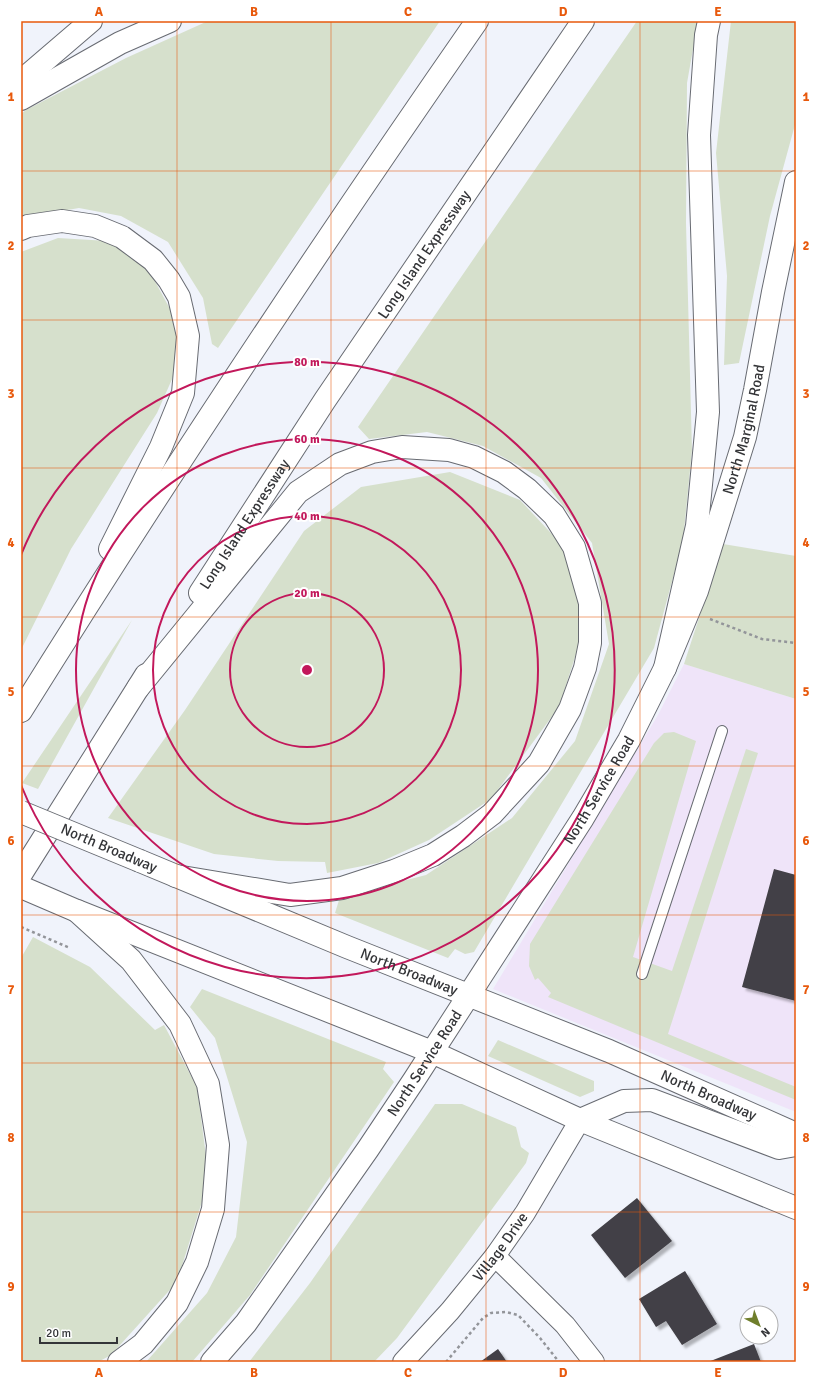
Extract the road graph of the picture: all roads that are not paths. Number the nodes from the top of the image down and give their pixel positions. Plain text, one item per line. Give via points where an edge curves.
1 (91, 21) edge
2 (170, 21) edge
3 (477, 21) edge
4 (583, 21) edge
5 (709, 21) edge
6 (21, 81) edge
7 (21, 99) edge
8 (796, 182) edge
9 (21, 229) edge
10 (63, 643) junction
11 (665, 668) junction
12 (138, 688) junction
13 (21, 711) edge
14 (722, 731) dead end
15 (21, 812) edge
16 (21, 874) edge
17 (176, 876) junction
18 (21, 887) edge
19 (77, 911) junction
20 (642, 974) dead end
21 (468, 996) junction
22 (432, 1052) junction
23 (580, 1120) junction
24 (796, 1134) edge
25 (796, 1145) edge
26 (796, 1208) edge
27 (495, 1256) junction
28 (119, 1362) edge
29 (212, 1362) edge
30 (403, 1362) edge
31 (594, 1362) edge

1 - 6 main road
2 - 7 main road via 120,43
3 - 10 main road via 257,346
4 - 12 main road, Long Island Expressway via 325,400
5 - 11 main road via 699,135 708,412 697,526
8 - 11 main road, North Marginal Road via 745,437 697,591
9 - 10 main road via 62,221 95,226 122,237 153,260 169,280 179,296 188,336 183,393 161,447
10 - 13 main road
11 - 21 main road, North Service Road via 629,740 583,818
12 - 16 main road, Long Island Expressway
12 - 17 main road via 298,492 340,464 372,452 402,447 449,450 474,457 504,472 527,489 554,515 574,547 590,603 590,643 585,668 570,709 539,763 492,814 463,836 433,855 342,888 290,895
14 - 20 lane
15 - 17 main road, North Broadway, bridge
17 - 21 main road, North Broadway
18 - 19 main road
19 - 22 main road
19 - 28 main road via 131,960 180,1024 208,1084 218,1145 213,1209 197,1262 177,1303 143,1344
21 - 22 main road, North Service Road
21 - 24 main road, North Broadway via 609,1052
22 - 23 main road
22 - 29 main road, North Service Road via 368,1149 246,1323
23 - 25 main road via 624,1101 652,1100 779,1148
23 - 26 main road
23 - 27 street, Village Drive via 525,1214
27 - 30 street, Village Drive via 450,1311
27 - 31 street via 565,1325

